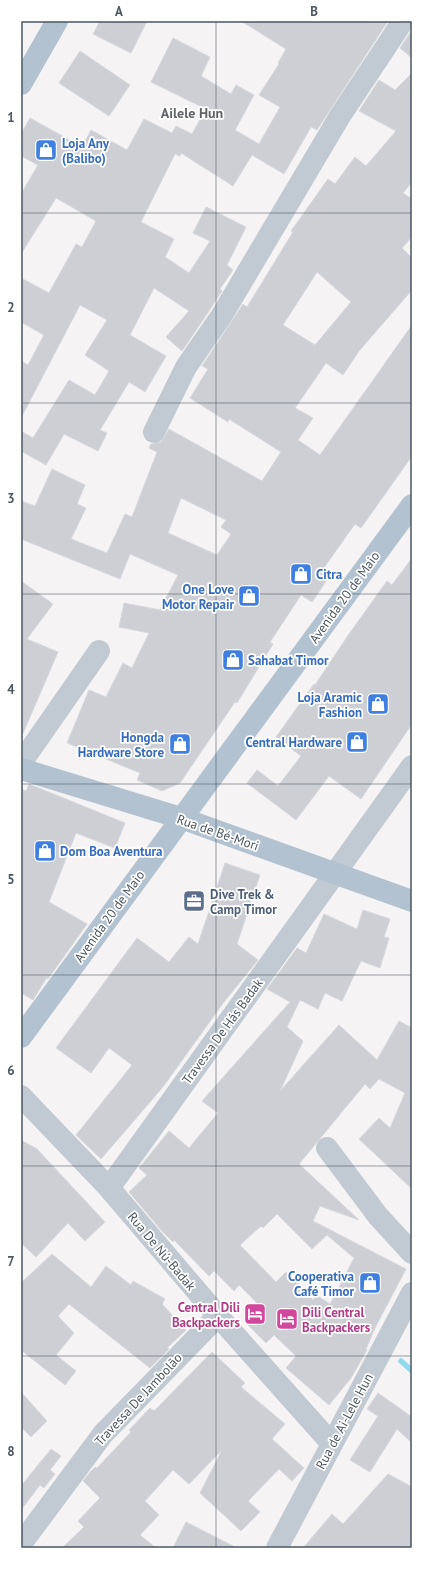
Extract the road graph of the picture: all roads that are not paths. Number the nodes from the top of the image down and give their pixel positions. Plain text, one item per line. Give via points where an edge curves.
1 (57, 21) edge
2 (403, 21) edge
3 (21, 84) edge
4 (154, 432) dead end
5 (412, 505) edge
6 (99, 651) dead end
7 (21, 763) edge
8 (412, 766) edge
9 (21, 769) edge
10 (181, 818) junction
11 (336, 873) junction
12 (412, 901) edge
13 (21, 1037) edge
14 (21, 1096) edge
15 (327, 1148) dead end
16 (109, 1188) junction
17 (412, 1253) edge
18 (412, 1293) edge
19 (218, 1316) junction
20 (332, 1444) junction
21 (21, 1544) edge
22 (276, 1548) edge

1 - 3 main road
2 - 4 street via 340,116 222,315 186,367
5 - 10 main road, Avenida 20 de Maio
6 - 7 street
8 - 11 street, Travessa De Hás Badak
9 - 10 main road, Rua de Bé-Mori
10 - 11 main road, Rua de Bé-Mori
10 - 13 main road, Avenida 20 de Maio
11 - 12 main road, Rua de Bé-Mori
11 - 16 street, Travessa De Hás Badak
14 - 16 street, Rua De Nú-Badak
15 - 17 street via 378,1216
16 - 19 street, Rua De Nú-Badak
18 - 20 street, Rua de Ai-Lele Hun
19 - 20 street, Rua De Nú-Badak
19 - 21 street, Travessa De Jambolão via 103,1434
20 - 22 street, Rua de Ai-Lele Hun

